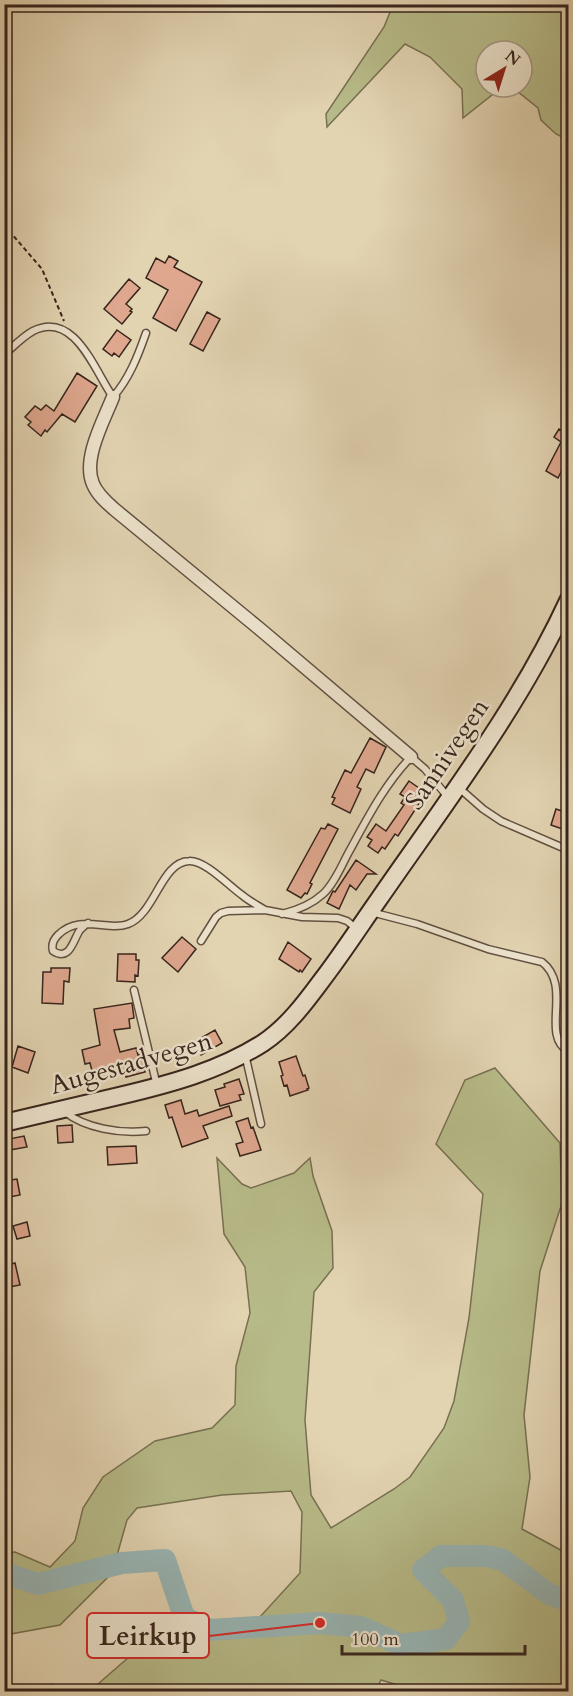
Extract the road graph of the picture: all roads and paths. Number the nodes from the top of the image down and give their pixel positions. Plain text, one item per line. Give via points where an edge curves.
1 (4, 225) edge
2 (69, 333) junction
3 (146, 333) dead end
4 (4, 355) edge
5 (114, 397) junction
6 (568, 601) edge
7 (411, 757) junction
8 (453, 793) junction
9 (568, 850) edge
10 (265, 910) junction
11 (370, 912) junction
12 (282, 914) junction
13 (88, 923) junction
14 (358, 930) junction
15 (201, 941) dead end
16 (134, 990) dead end
17 (568, 1051) edge
18 (244, 1054) junction
19 (157, 1087) junction
20 (62, 1110) junction
21 (4, 1123) edge
22 (261, 1124) dead end
23 (146, 1131) dead end

1 - 2 path via 42,269
2 - 4 lane via 40,328
2 - 5 lane via 81,344
3 - 5 lane via 139,354
5 - 7 street via 92,453 90,475 97,492
6 - 8 main road, Sannivegen via 532,671
7 - 8 lane
7 - 12 lane via 370,814 329,887 309,905
8 - 9 lane via 501,821
8 - 11 main road, Sannivegen
10 - 12 lane
10 - 13 lane via 193,860 177,864 140,917 130,924
10 - 15 lane via 221,913
11 - 14 main road, Sannivegen
11 - 17 lane via 549,966 561,989 558,1032 563,1048
12 - 14 lane via 338,918
13 - 13 lane via 61,932 53,942 53,951 64,954
14 - 18 main road, Augestadvegen via 297,1012 266,1041
16 - 19 lane
18 - 19 main road, Augestadvegen
18 - 22 lane
19 - 20 main road, Augestadvegen
20 - 21 main road, Augestadvegen
20 - 23 lane via 86,1124

